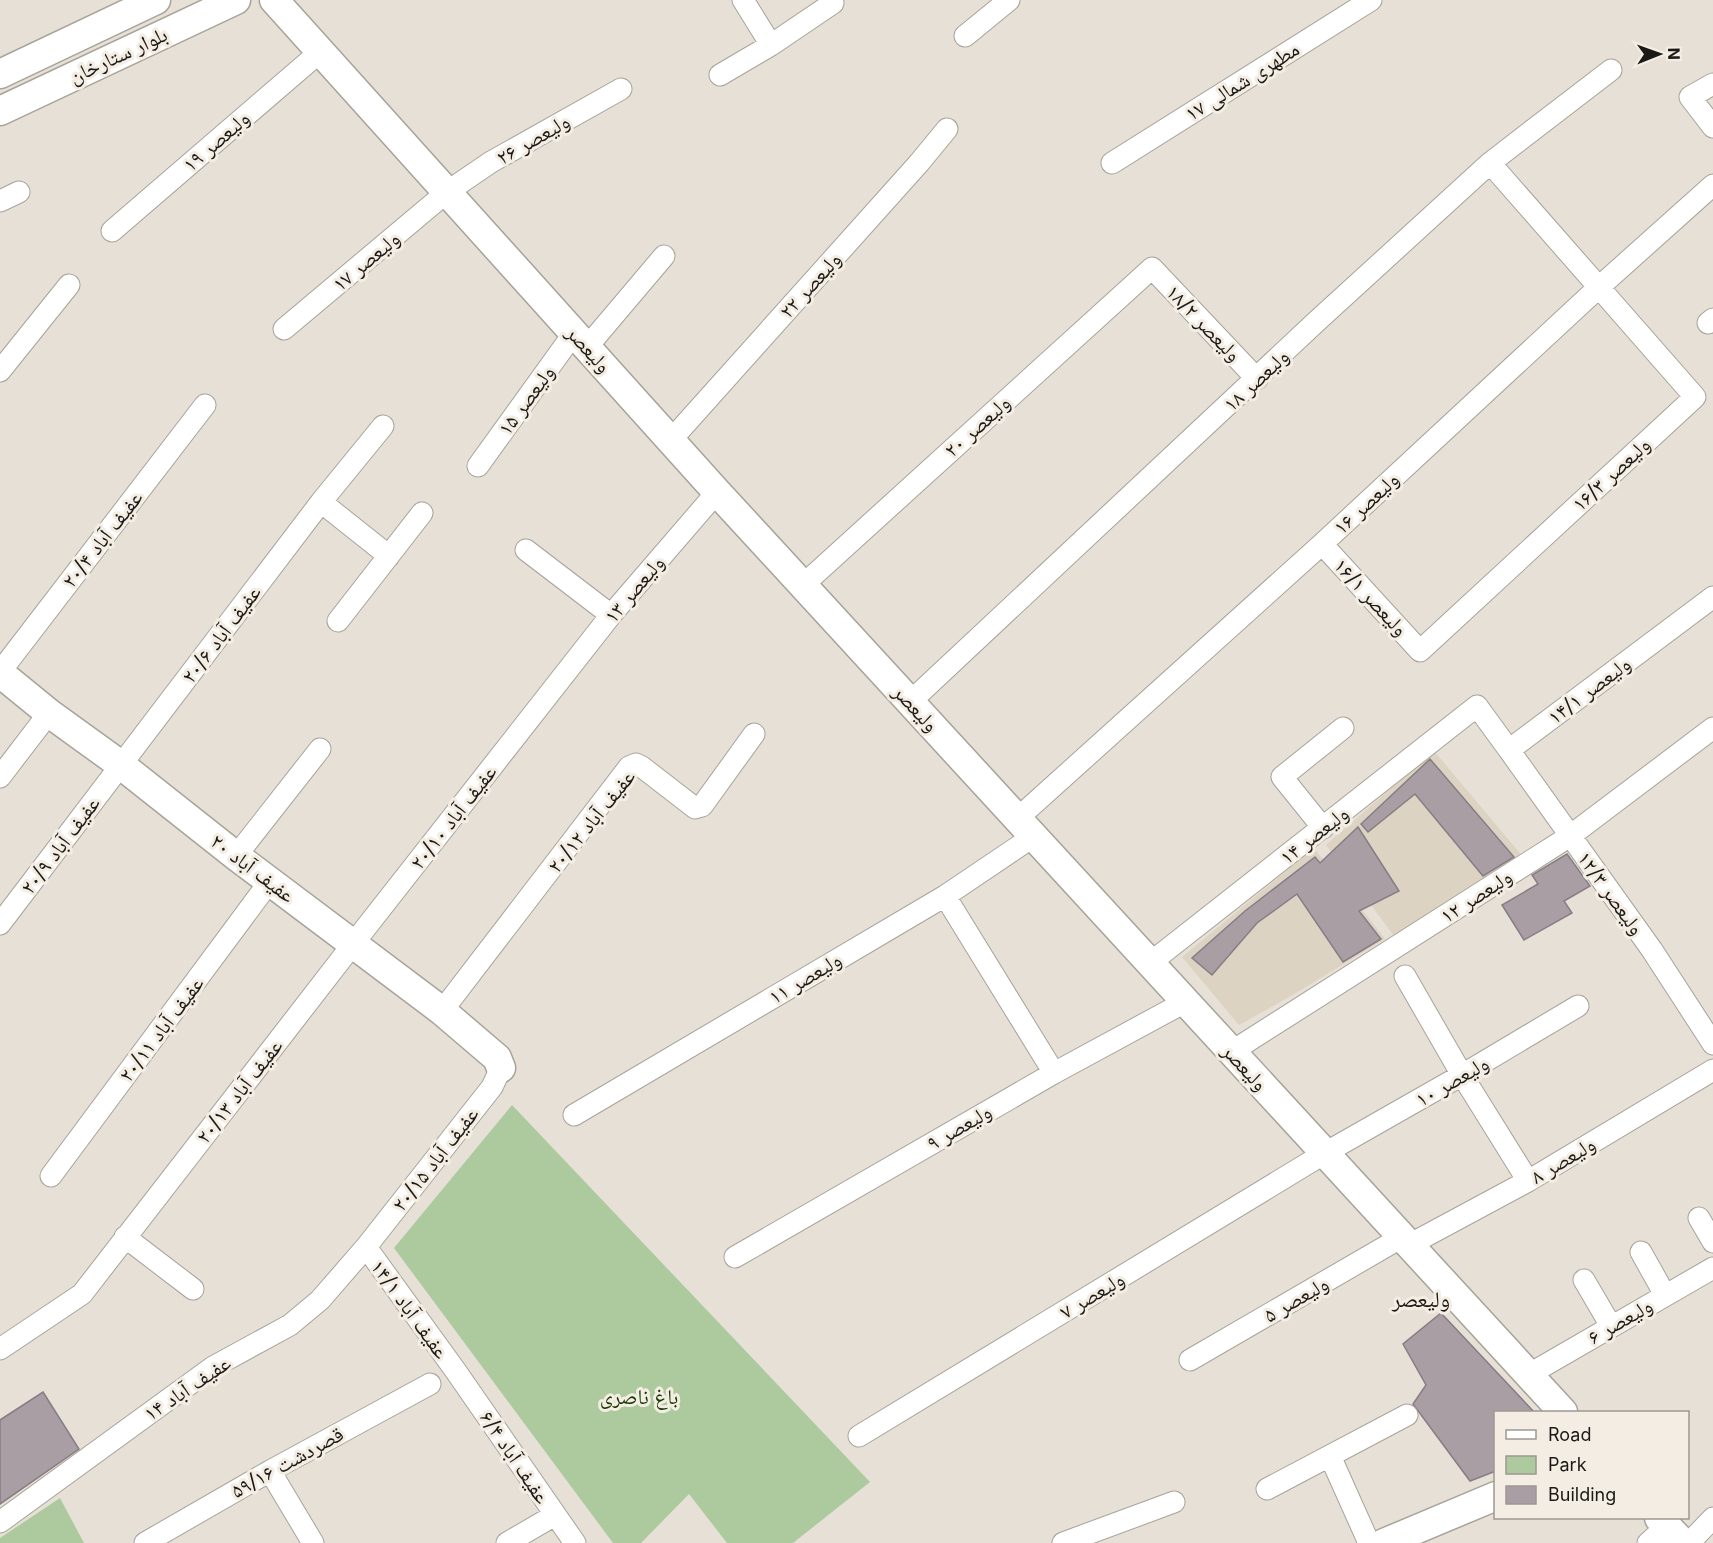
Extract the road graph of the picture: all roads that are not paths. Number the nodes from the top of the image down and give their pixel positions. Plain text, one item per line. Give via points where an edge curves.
1 (156, 0) edge
2 (236, 0) edge
3 (274, 0) edge
4 (743, 0) edge
5 (1009, 0) edge
6 (1371, 0) edge
7 (833, 3) dead end
8 (966, 36) dead end
9 (771, 45) junction
10 (321, 51) junction
11 (3, 67) edge
12 (1611, 69) dead end
13 (720, 75) dead end
14 (1713, 84) edge
15 (621, 89) dead end
16 (0, 111) edge
17 (1713, 127) edge
18 (947, 129) dead end
19 (1112, 163) dead end
20 (1490, 163) junction
21 (1713, 185) edge
22 (447, 192) junction
23 (112, 231) dead end
24 (664, 256) dead end
25 (1152, 268) joint
26 (69, 285) dead end
27 (1598, 288) junction
28 (284, 329) dead end
29 (581, 340) junction
30 (0, 371) edge
31 (1257, 379) junction
32 (205, 405) dead end
33 (383, 426) dead end
34 (671, 440) junction
35 (478, 466) dead end
36 (717, 492) junction
37 (321, 502) junction
38 (422, 513) dead end
39 (1322, 544) junction
40 (526, 550) dead end
41 (389, 555) junction
42 (803, 585) junction
43 (1713, 597) edge
44 (612, 615) junction
45 (338, 621) dead end
46 (1420, 651) joint
47 (0, 673) edge
48 (554, 690) joint
49 (910, 702) junction
50 (49, 713) junction
51 (1343, 728) dead end
52 (1713, 728) edge
53 (754, 734) dead end
54 (320, 749) dead end
55 (1509, 750) junction
56 (121, 765) junction
57 (0, 777) edge
58 (1026, 827) junction
59 (1323, 828) junction
60 (1570, 836) junction
61 (236, 856) junction
62 (270, 881) junction
63 (945, 896) junction
64 (0, 924) edge
65 (352, 944) junction
66 (1150, 963) junction
67 (1405, 976) dead end
68 (1185, 1002) junction
69 (1578, 1006) dead end
70 (442, 1011) junction
71 (1713, 1044) edge
72 (1231, 1052) junction
73 (501, 1068) joint
74 (1713, 1070) edge
75 (1054, 1073) junction
76 (1462, 1075) junction
77 (574, 1115) dead end
78 (1325, 1153) junction
79 (51, 1176) dead end
80 (1528, 1181) junction
81 (1699, 1218) dead end
82 (125, 1237) junction
83 (1405, 1241) junction
84 (1713, 1242) edge
85 (366, 1247) junction
86 (1641, 1252) dead end
87 (735, 1257) dead end
88 (1713, 1268) edge
89 (1584, 1280) dead end
90 (193, 1289) dead end
91 (1665, 1295) junction
92 (1611, 1326) junction
93 (0, 1349) edge
94 (1190, 1360) dead end
95 (455, 1370) joint
96 (1528, 1374) junction
97 (430, 1384) dead end
98 (1561, 1411) edge
99 (1407, 1415) dead end
100 (859, 1436) dead end
101 (1330, 1456) junction
102 (270, 1471) junction
103 (1267, 1489) dead end
104 (1494, 1497) edge
105 (1174, 1502) dead end
106 (555, 1515) junction
107 (1713, 1518) edge
108 (0, 1522) edge
109 (1669, 1535) edge
110 (145, 1543) edge
111 (313, 1543) edge
112 (507, 1543) edge
113 (576, 1543) edge
114 (1063, 1543) edge
115 (1369, 1543) edge
116 (1384, 1543) edge

1 - 11 main road, بلوار ستارخان
2 - 16 main road, بلوار ستارخان
3 - 10 main road, ولیعصر
4 - 9 street
5 - 8 street
6 - 19 street, ۱۷ مطهری شمالی
7 - 9 street
9 - 13 street
10 - 22 main road, ولیعصر
10 - 23 street, ۱۹ ولیعصر
12 - 20 street, ۱۸ ولیعصر
14 - 17 street via 1690,97
15 - 22 street, ۲۶ ولیعصر via 491,162
18 - 34 street, ۲۲ ولیعصر
20 - 27 street
20 - 31 street, ۱۸ ولیعصر
21 - 27 street, ۱۶ ولیعصر
22 - 28 street, ۱۷ ولیعصر
22 - 29 main road, ولیعصر
24 - 29 street, ۱۵ ولیعصر
25 - 31 street, ۱۸/۲ ولیعصر
25 - 42 street, ۲۰ ولیعصر
26 - 30 street
27 - 39 street, ۱۶ ولیعصر
27 - 46 street, ۱۶/۳ ولیعصر via 1695,397
29 - 34 main road, ولیعصر
29 - 35 street, ۱۵ ولیعصر
31 - 49 street, ۱۸ ولیعصر
32 - 47 street, عفیف آباد ۲۰/۴
33 - 37 street, عفیف آباد ۲۰/۶
34 - 36 main road, ولیعصر
36 - 42 main road, ولیعصر
36 - 44 street, ۱۳ ولیعصر
37 - 41 street
37 - 56 street, عفیف آباد ۲۰/۶
38 - 41 street
39 - 46 street, ۱۶/۱ ولیعصر
39 - 58 street, ۱۶ ولیعصر
40 - 44 street
41 - 45 street
42 - 49 main road, ولیعصر
43 - 55 street, ۱۴/۱ ولیعصر
44 - 48 street, ۱۳ ولیعصر
47 - 50 main road, عفیف آباد ۲۰
48 - 65 street, عفیف آباد ۲۰/۱۰
49 - 58 main road, ولیعصر
50 - 56 main road, عفیف آباد ۲۰
50 - 57 street
51 - 59 street via 1282,777
52 - 60 street, ۱۲ ولیعصر
53 - 70 street, عفیف آباد ۲۰/۱۲ via 702,806 695,808 642,767 629,767
54 - 61 street
55 - 59 street, ۱۴ ولیعصر via 1477,706
55 - 60 street, ۱۲/۳ ولیعصر
56 - 61 main road, عفیف آباد ۲۰
56 - 64 street, عفیف آباد ۲۰/۹
58 - 63 street, ۱۱ ولیعصر
58 - 66 main road, ولیعصر
59 - 66 street, ۱۴ ولیعصر
60 - 71 street, ۱۲/۳ ولیعصر
60 - 72 street, ۱۲ ولیعصر
61 - 62 main road, عفیف آباد ۲۰
62 - 65 main road, عفیف آباد ۲۰
62 - 79 street, عفیف آباد ۲۰/۱۱
63 - 75 street
63 - 77 street, ۱۱ ولیعصر
65 - 70 main road, عفیف آباد ۲۰
65 - 82 street, عفیف آباد ۲۰/۱۳
66 - 68 main road, ولیعصر
67 - 76 street
68 - 72 main road, ولیعصر
68 - 75 street, ۹ ولیعصر
69 - 76 street, ۱۰ ولیعصر
70 - 73 main road, عفیف آباد ۲۰ via 497,1058
72 - 78 main road, ولیعصر
73 - 85 street, عفیف آباد ۲۰/۱۵ via 492,1087
74 - 80 street, ۸ ولیعصر
75 - 87 street, ۹ ولیعصر
76 - 78 street, ۱۰ ولیعصر
76 - 80 street
78 - 83 main road, ولیعصر
78 - 100 street, ۷ ولیعصر
80 - 83 street, ۸ ولیعصر
81 - 84 street
82 - 90 street
82 - 93 street, عفیف آباد ۲۰/۱۳ via 82,1294
83 - 94 street, ۵ ولیعصر
83 - 96 main road, ولیعصر
85 - 95 street, عفیف آباد ۱۴/۱
85 - 108 street, عفیف آباد ۱۴ via 320,1300 290,1325 213,1367
86 - 91 street
88 - 91 street, ۶ ولیعصر
89 - 92 street
91 - 92 street, ۶ ولیعصر
92 - 96 street, ۶ ولیعصر
95 - 106 street, عفیف آباد ۶/۴
96 - 98 main road, ولیعصر
97 - 102 street, ۵۹/۱۶ قصردشت
99 - 101 street
101 - 103 street
101 - 115 street
102 - 110 street, ۵۹/۱۶ قصردشت
102 - 111 street
104 - 116 main road
105 - 114 street
106 - 112 street
106 - 113 street, عفیف آباد ۶/۴
107 - 109 street

